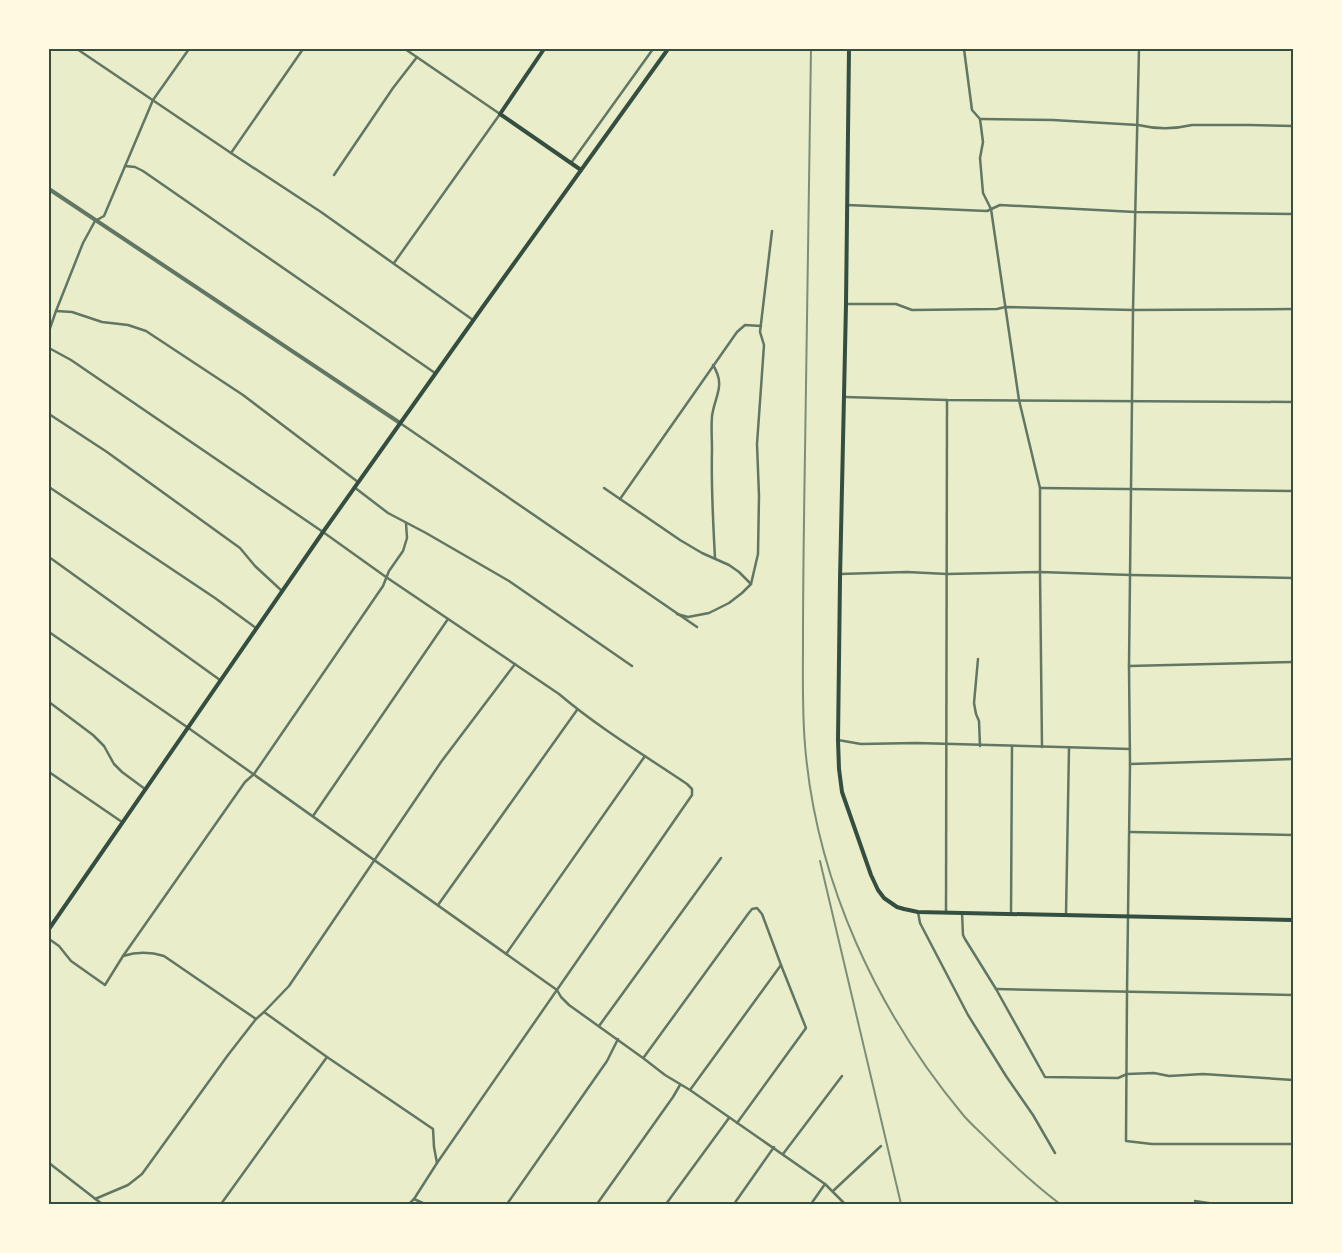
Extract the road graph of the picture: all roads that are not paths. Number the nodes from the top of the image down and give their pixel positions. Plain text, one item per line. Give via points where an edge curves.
1 (77, 49) edge
2 (189, 49) edge
3 (303, 49) edge
4 (405, 49) edge
5 (544, 49) edge
6 (653, 49) edge
7 (668, 49) edge
8 (849, 49) edge
9 (964, 49) edge
10 (1139, 49) edge
11 (417, 57) junction
12 (153, 100) junction
13 (500, 114) junction
14 (980, 119) junction
15 (1138, 125) junction
16 (1293, 126) edge
17 (230, 154) junction
18 (571, 163) junction
19 (125, 166) junction
20 (581, 170) junction
21 (334, 175) dead end
22 (49, 189) edge
23 (847, 205) junction
24 (991, 209) junction
25 (1135, 212) junction
26 (1293, 214) edge
27 (96, 221) junction
28 (772, 231) dead end
29 (394, 263) junction
30 (846, 304) junction
31 (1005, 306) junction
32 (1293, 309) edge
33 (1133, 310) junction
34 (56, 311) junction
35 (473, 320) junction
36 (761, 326) junction
37 (49, 331) edge
38 (49, 348) edge
39 (713, 365) junction
40 (435, 373) junction
41 (844, 397) junction
42 (947, 400) junction
43 (1019, 400) junction
44 (1132, 401) junction
45 (1293, 402) edge
46 (49, 414) edge
47 (400, 423) junction
48 (358, 482) junction
49 (49, 487) edge
50 (354, 487) junction
51 (604, 488) dead end
52 (1040, 488) junction
53 (1132, 488) junction
54 (1293, 491) edge
55 (620, 499) junction
56 (406, 523) junction
57 (322, 532) junction
58 (49, 557) edge
59 (715, 558) junction
60 (1040, 572) junction
61 (840, 574) junction
62 (947, 574) junction
63 (1131, 575) junction
64 (386, 577) junction
65 (1293, 578) edge
66 (751, 584) junction
67 (282, 591) junction
68 (677, 614) junction
69 (448, 619) junction
70 (256, 628) junction
71 (697, 628) dead end
72 (49, 632) edge
73 (978, 659) dead end
74 (1293, 662) edge
75 (515, 664) junction
76 (632, 666) dead end
77 (1129, 666) junction
78 (220, 680) junction
79 (49, 702) edge
80 (578, 710) junction
81 (187, 727) junction
82 (838, 740) junction
83 (946, 745) junction
84 (980, 746) junction
85 (1012, 746) junction
86 (1042, 747) junction
87 (1069, 748) junction
88 (1130, 749) junction
89 (645, 756) junction
90 (1293, 759) edge
91 (1130, 764) junction
92 (49, 772) edge
93 (254, 774) junction
94 (145, 788) junction
95 (313, 816) junction
96 (122, 822) junction
97 (1129, 832) junction
98 (1293, 835) edge
99 (721, 858) dead end
100 (374, 860) junction
101 (438, 905) junction
102 (918, 912) junction
103 (946, 912) junction
104 (962, 913) junction
105 (1011, 914) junction
106 (1066, 915) junction
107 (1128, 916) junction
108 (1293, 920) edge
109 (49, 929) edge
110 (49, 939) edge
111 (506, 954) junction
112 (123, 956) junction
113 (780, 965) junction
114 (996, 989) junction
115 (557, 990) junction
116 (1127, 992) junction
117 (1293, 995) edge
118 (264, 1012) junction
119 (256, 1019) junction
120 (599, 1026) junction
121 (618, 1040) junction
122 (327, 1057) junction
123 (643, 1058) junction
124 (1127, 1074) junction
125 (842, 1076) dead end
126 (1293, 1080) edge
127 (680, 1085) junction
128 (690, 1090) junction
129 (729, 1118) junction
130 (737, 1123) junction
131 (1293, 1144) edge
132 (882, 1146) dead end
133 (774, 1148) junction
134 (1055, 1153) dead end
135 (783, 1154) junction
136 (49, 1163) edge
137 (438, 1164) junction
138 (825, 1184) junction
139 (833, 1191) junction
140 (95, 1199) junction
141 (414, 1200) junction
142 (1195, 1201) dead end
143 (102, 1204) edge
144 (221, 1204) edge
145 (409, 1204) edge
146 (425, 1204) edge
147 (506, 1204) edge
148 (597, 1204) edge
149 (666, 1204) edge
150 (734, 1204) edge
151 (811, 1204) edge
152 (845, 1204) edge
153 (1215, 1204) edge

1 - 12 street
2 - 12 street
3 - 17 street
4 - 11 street
5 - 13 main road
6 - 18 street
7 - 20 main road
8 - 23 main road
9 - 14 street via 972,110
10 - 15 street
11 - 13 street
11 - 21 street
12 - 17 street
12 - 19 street
13 - 18 main road
13 - 29 street
14 - 15 street
14 - 24 street via 983,193
15 - 16 street via 1149,128
15 - 25 street
17 - 29 street
18 - 20 main road
19 - 27 street via 104,216
19 - 40 street via 143,170
20 - 35 main road
22 - 27 street
23 - 24 street
23 - 30 main road
24 - 25 street via 1000,205
24 - 31 street
25 - 26 street
25 - 33 street
27 - 34 street via 83,243
27 - 47 street
28 - 36 street
29 - 35 street
30 - 31 street via 896,304 912,310 996,309
30 - 41 main road
31 - 33 street
31 - 43 street
32 - 33 street
33 - 44 street
34 - 37 street
34 - 48 street via 146,331 243,395
35 - 40 main road
36 - 39 street via 745,325
36 - 66 street via 764,344 757,444 758,554
38 - 57 street
39 - 55 street
39 - 59 street via 720,379 712,416
40 - 47 main road
41 - 42 street
41 - 61 main road
42 - 43 street
42 - 62 street
43 - 44 street
43 - 52 street
44 - 45 street
44 - 53 street
46 - 67 street via 240,548
47 - 48 main road
47 - 68 street
48 - 50 main road
49 - 70 street
50 - 56 street
50 - 57 main road
51 - 55 street
52 - 53 street
52 - 60 street
53 - 54 street
53 - 63 street
55 - 59 street via 680,540
56 - 64 street via 407,538 403,551
56 - 76 street via 509,581
57 - 64 street
57 - 67 main road
58 - 78 street
59 - 66 street via 739,572
60 - 62 street
60 - 63 street
60 - 86 street
61 - 62 street
61 - 82 main road
62 - 83 street
63 - 65 street
63 - 77 street
64 - 69 street
64 - 93 street via 383,586
66 - 68 street via 736,598 709,612 688,616
67 - 70 main road
68 - 71 street
69 - 75 street
69 - 95 street
70 - 78 main road
72 - 81 street
73 - 84 street via 974,703
74 - 77 street
75 - 80 street
75 - 100 street via 441,762
77 - 88 street
78 - 81 main road
79 - 94 street via 93,735 114,764
80 - 89 street
80 - 101 street
81 - 93 street
81 - 94 main road
82 - 83 street via 862,744
82 - 102 main road via 842,792 871,875 889,902
83 - 84 street
83 - 103 street
84 - 85 street
85 - 86 street
85 - 105 street
86 - 87 street
87 - 88 street
87 - 106 street
88 - 91 street
89 - 111 street
89 - 115 street via 687,784 692,795
90 - 91 street
91 - 97 street
92 - 96 street
93 - 95 street
93 - 112 street via 245,782
94 - 96 main road
95 - 100 street
96 - 109 main road
97 - 98 street
97 - 107 street
99 - 120 street
100 - 101 street
100 - 118 street via 289,986
101 - 111 street
102 - 103 main road
102 - 134 street via 920,923 968,1015 1034,1115
103 - 104 main road
104 - 105 main road
104 - 114 street via 963,935
105 - 106 main road
106 - 107 main road
107 - 108 main road
107 - 116 street
110 - 112 street via 70,961 105,985
111 - 115 street
112 - 119 street via 150,953 164,956
113 - 123 street via 762,914 757,908 752,909
113 - 128 street
113 - 130 street via 806,1028
114 - 116 street
114 - 124 street via 1044,1077 1118,1078
115 - 120 street via 569,1004
115 - 137 street
116 - 117 street
116 - 124 street
118 - 119 street
118 - 122 street
119 - 140 street via 142,1174 128,1185
120 - 121 street
121 - 123 street
121 - 147 street via 607,1061
122 - 137 street via 433,1129
122 - 144 street
123 - 127 street
124 - 126 street via 1203,1074
124 - 131 street via 1126,1142
125 - 135 street
127 - 128 street
127 - 148 street
128 - 129 street
129 - 130 street
129 - 149 street
130 - 133 street
132 - 139 street
133 - 135 street
133 - 150 street
135 - 138 street
136 - 140 street
137 - 141 street
138 - 139 street
138 - 151 street
139 - 152 street
140 - 143 street
141 - 145 street
141 - 146 street
142 - 153 street

